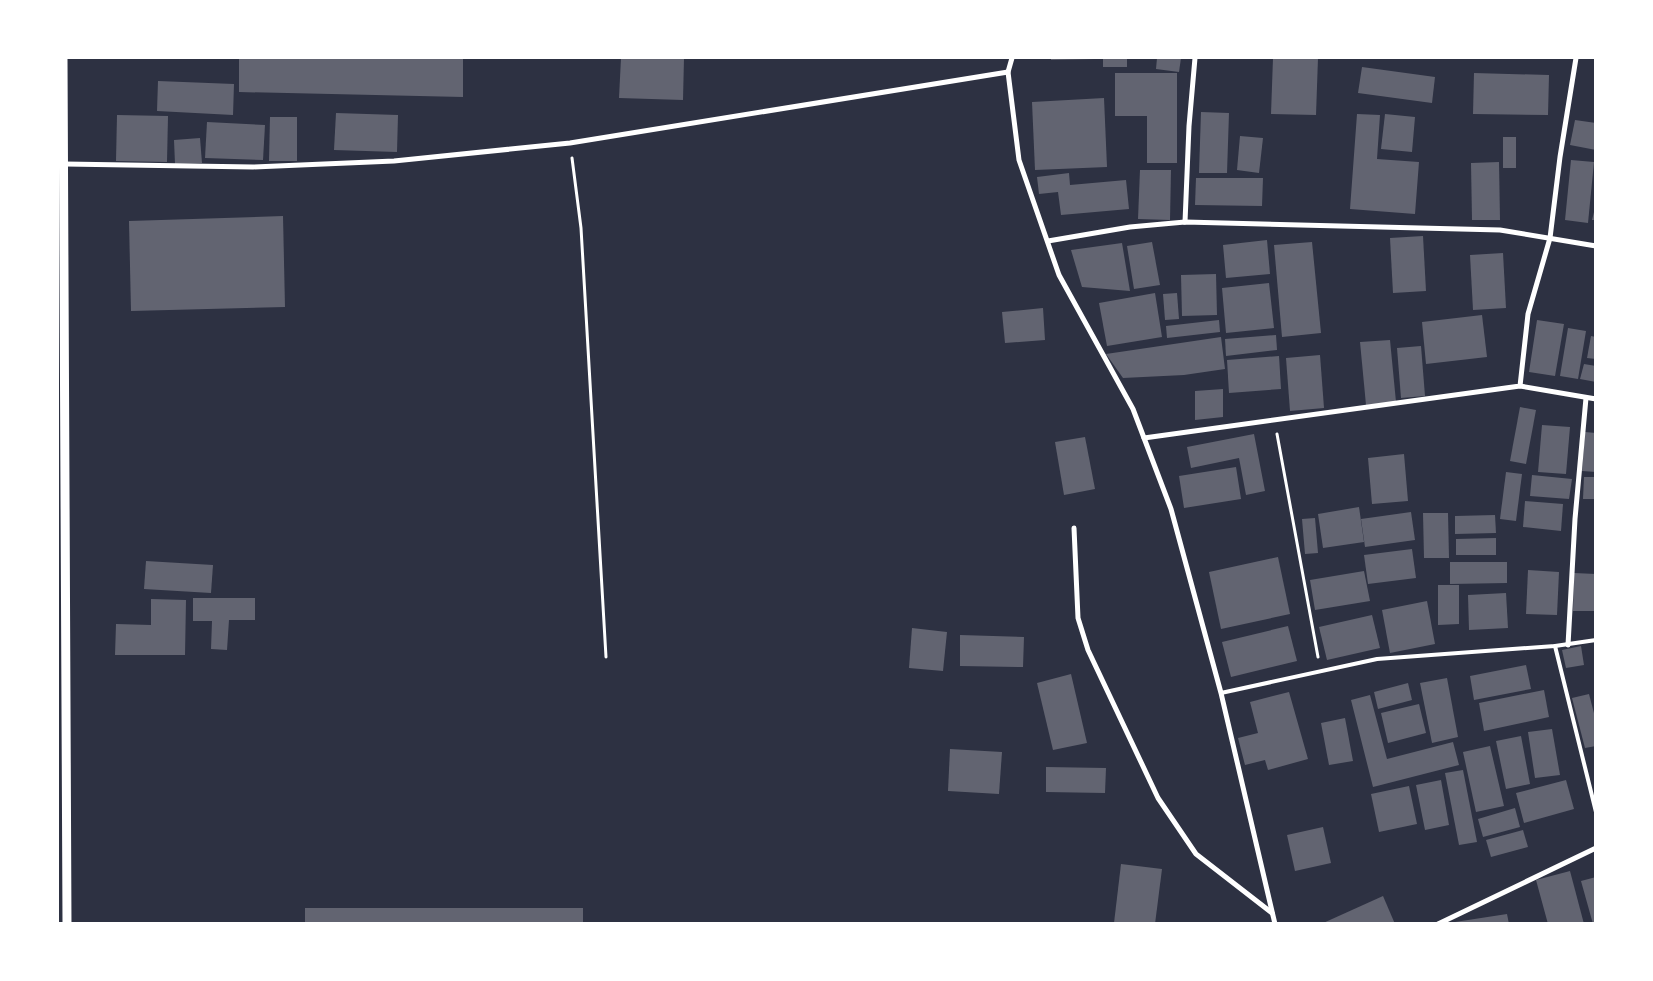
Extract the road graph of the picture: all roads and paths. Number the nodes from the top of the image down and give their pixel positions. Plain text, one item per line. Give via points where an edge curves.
1 (63, 58) edge
2 (1012, 58) edge
3 (1195, 58) edge
4 (1576, 58) edge
5 (1008, 72) junction
6 (570, 143) junction
7 (65, 164) junction
8 (1185, 222) junction
9 (1550, 238) junction
10 (1048, 241) junction
11 (1596, 246) edge
12 (1520, 386) junction
13 (1586, 398) junction
14 (1596, 399) edge
15 (1275, 421) junction
16 (1144, 438) junction
17 (1074, 528) dead end
18 (1596, 640) edge
19 (1568, 644) junction
20 (1555, 646) junction
21 (606, 657) dead end
22 (1320, 670) junction
23 (1221, 693) junction
24 (1596, 812) edge
25 (1596, 848) edge
26 (1273, 913) junction
27 (67, 924) edge
28 (1275, 924) edge
29 (1438, 924) edge

1 - 7 street
2 - 5 street
3 - 8 street
4 - 9 street
5 - 6 street
5 - 10 street via 1019,160
6 - 7 street via 394,161 291,166
6 - 21 path via 581,228
7 - 27 street
8 - 9 street via 1500,230
8 - 10 street via 1130,227
9 - 11 street
9 - 12 street via 1528,314
10 - 16 street via 1059,276 1133,409
12 - 13 street
12 - 15 street
13 - 14 street
13 - 19 street via 1574,520
15 - 16 street
15 - 22 path
16 - 23 street via 1171,509
17 - 26 street via 1078,618 1088,650 1158,798 1196,854
18 - 19 lane
19 - 20 lane
20 - 22 lane via 1377,659
20 - 24 lane
22 - 23 lane
23 - 26 street
25 - 29 street
26 - 28 street

